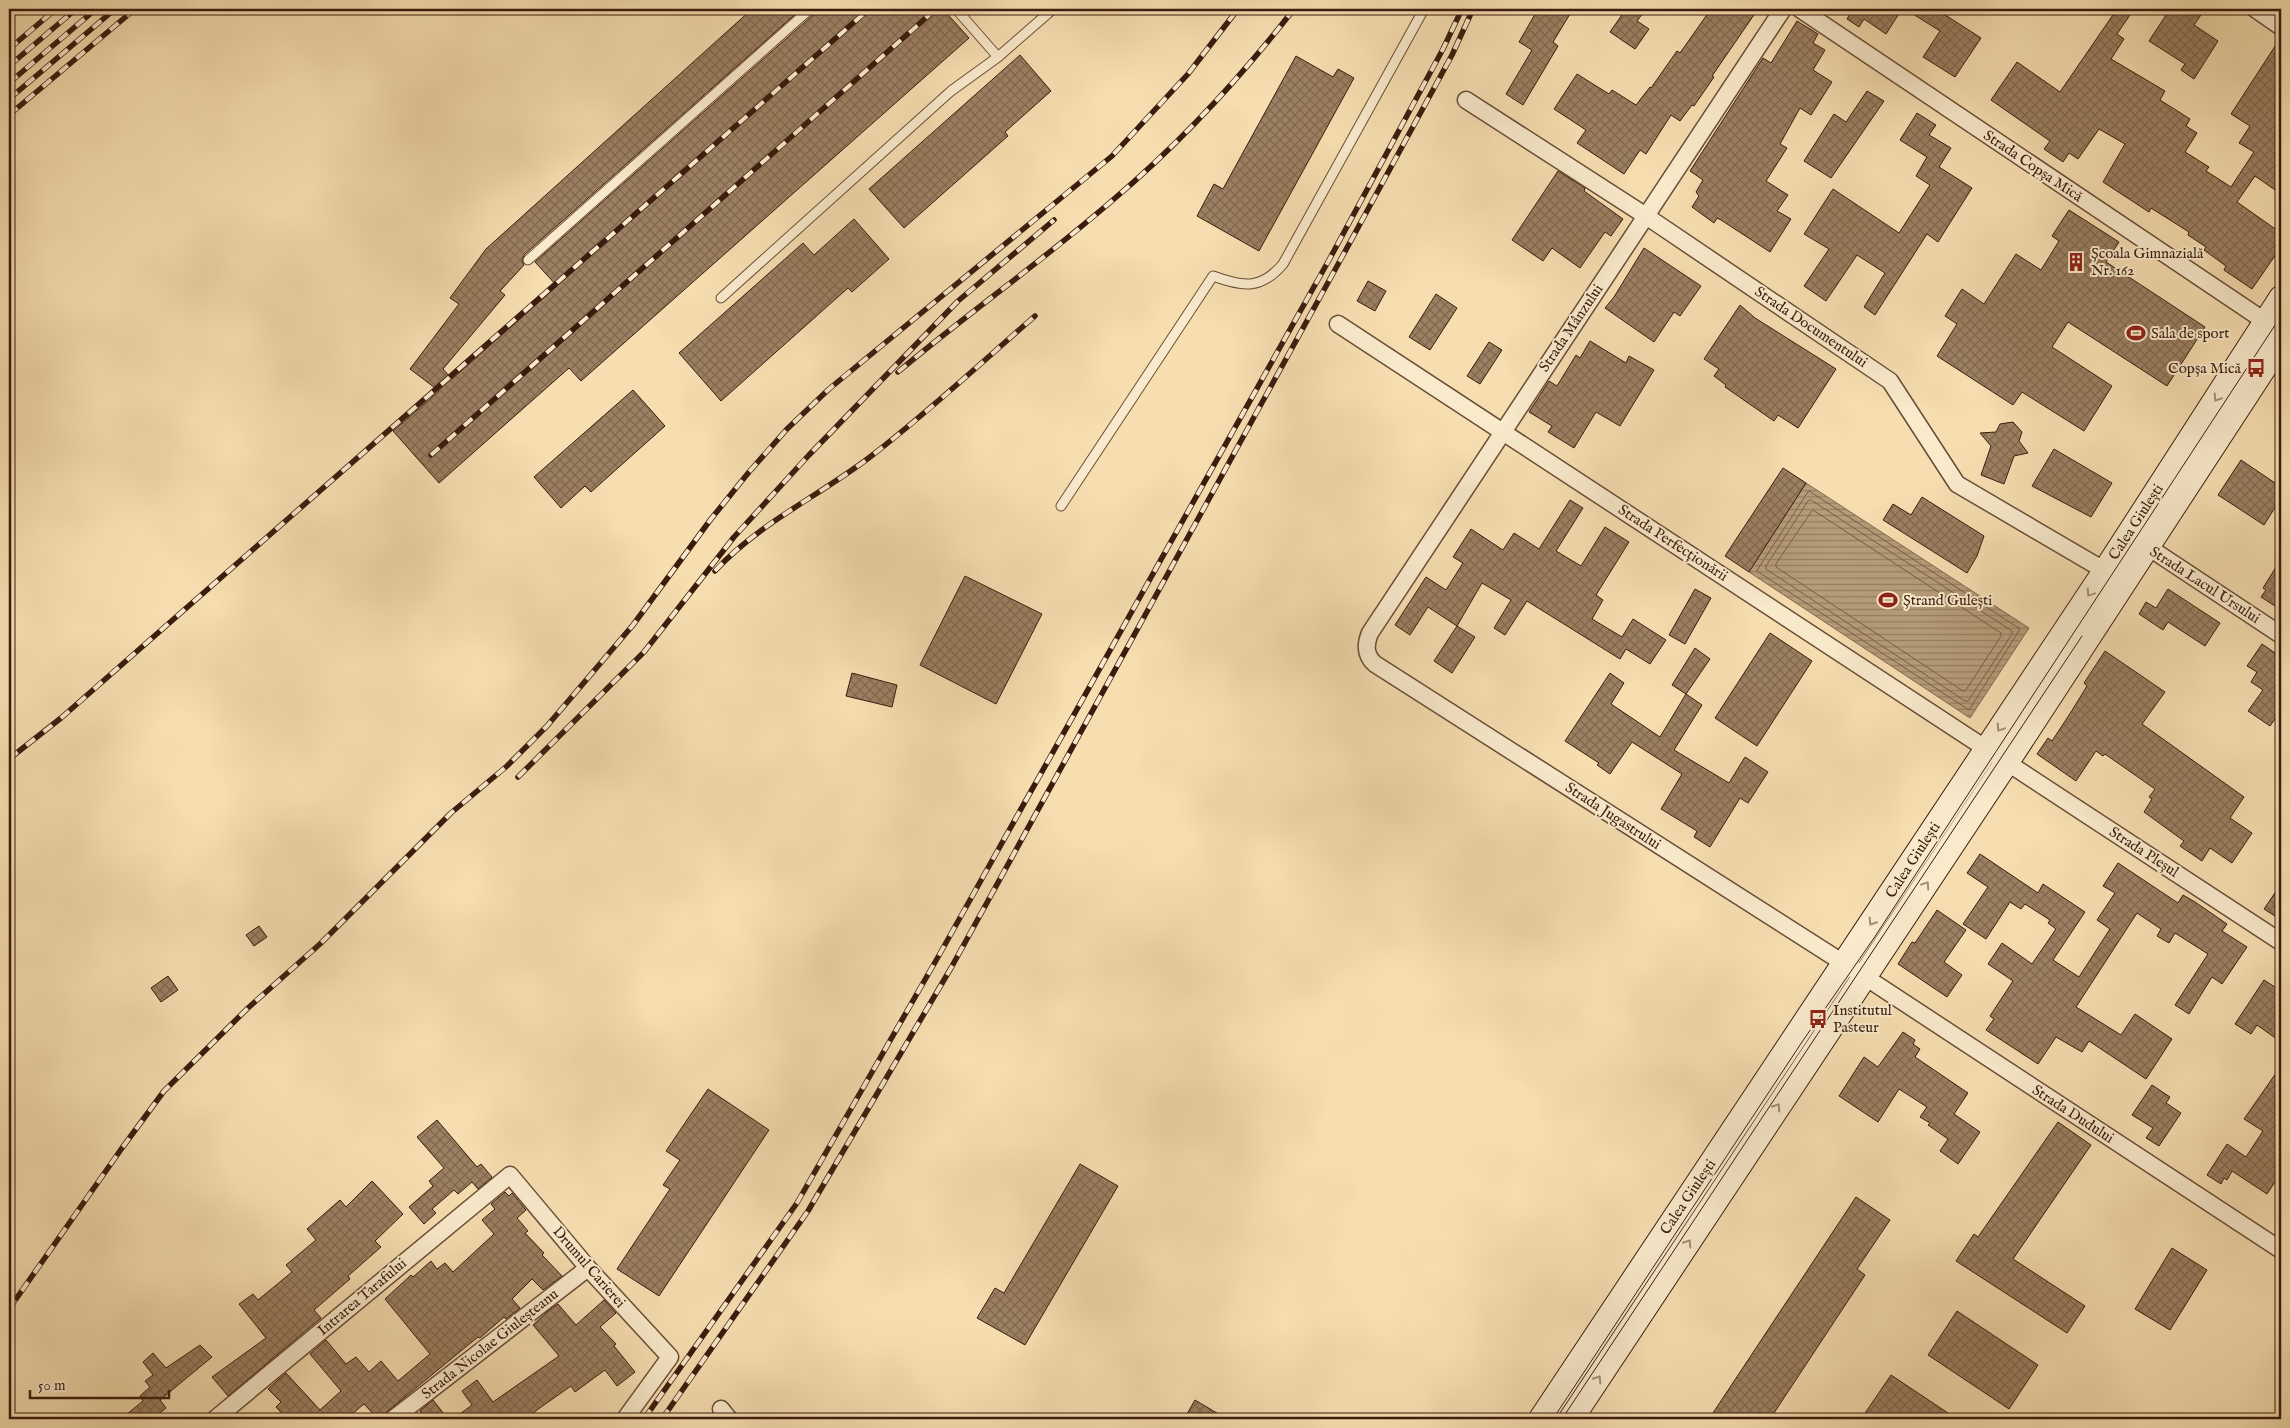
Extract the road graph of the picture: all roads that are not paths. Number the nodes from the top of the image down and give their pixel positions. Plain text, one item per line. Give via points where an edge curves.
1 (810, 9) edge
2 (956, 9) edge
3 (1054, 9) edge
4 (1424, 9) edge
5 (1783, 9) edge
6 (1800, 9) edge
7 (2255, 9) edge
8 (2281, 26) edge
9 (998, 56) junction
10 (1466, 100) dead end
11 (1646, 216) junction
12 (528, 260) dead end
13 (721, 298) dead end
14 (2281, 298) edge
15 (1338, 324) dead end
16 (2273, 327) edge
17 (2281, 342) edge
18 (1502, 430) junction
19 (1061, 506) dead end
20 (2138, 540) junction
21 (2115, 576) junction
22 (2281, 635) edge
23 (1366, 651) joint
24 (1986, 749) junction
25 (2007, 762) junction
26 (2281, 942) edge
27 (1844, 964) junction
28 (1864, 977) junction
29 (510, 1175) joint
30 (2281, 1250) edge
31 (588, 1268) junction
32 (215, 1419) edge
33 (393, 1419) edge
34 (625, 1419) edge
35 (1541, 1419) edge
36 (1571, 1419) edge

1 - 12 lane
2 - 9 lane
3 - 9 lane
4 - 19 lane via 1284,264 1257,284 1244,285 1213,276
5 - 11 street, Strada Mânzului
6 - 16 street, Strada Copșa Mică
7 - 8 street
9 - 13 lane via 951,91
10 - 11 street, Strada Documentului
11 - 18 street, Strada Mânzului
11 - 21 street, Strada Documentului via 1890,381 1957,484
14 - 16 main road, Calea Giulești
15 - 18 street, Strada Perfecționării
16 -> 20 main road, Calea Giulești
17 - 20 main road, Calea Giulești
18 - 23 street, Strada Mânzului via 1370,633
18 - 24 street, Strada Perfecționării
20 - 21 main road, Calea Giulești
20 - 22 street, Strada Lacul Ursului
21 -> 24 main road, Calea Giulești
21 - 25 main road, Calea Giulești
23 - 27 street, Strada Jugastrului via 1375,664
24 - 25 street, Strada Perfecționării
24 -> 27 main road, Calea Giulești
25 - 26 street, Strada Pleșul
28 -> 25 main road, Calea Giulești
27 - 28 street, Strada Jugastrului
27 - 35 main road, Calea Giulești
28 - 30 street, Strada Dudului
36 -> 28 main road, Calea Giulești
29 - 31 street, Drumul Carierei
29 - 32 street, Intrarea Tarafului
31 - 33 street, Strada Nicolae Giuleșteanu
31 - 34 street, Drumul Carierei via 670,1357

